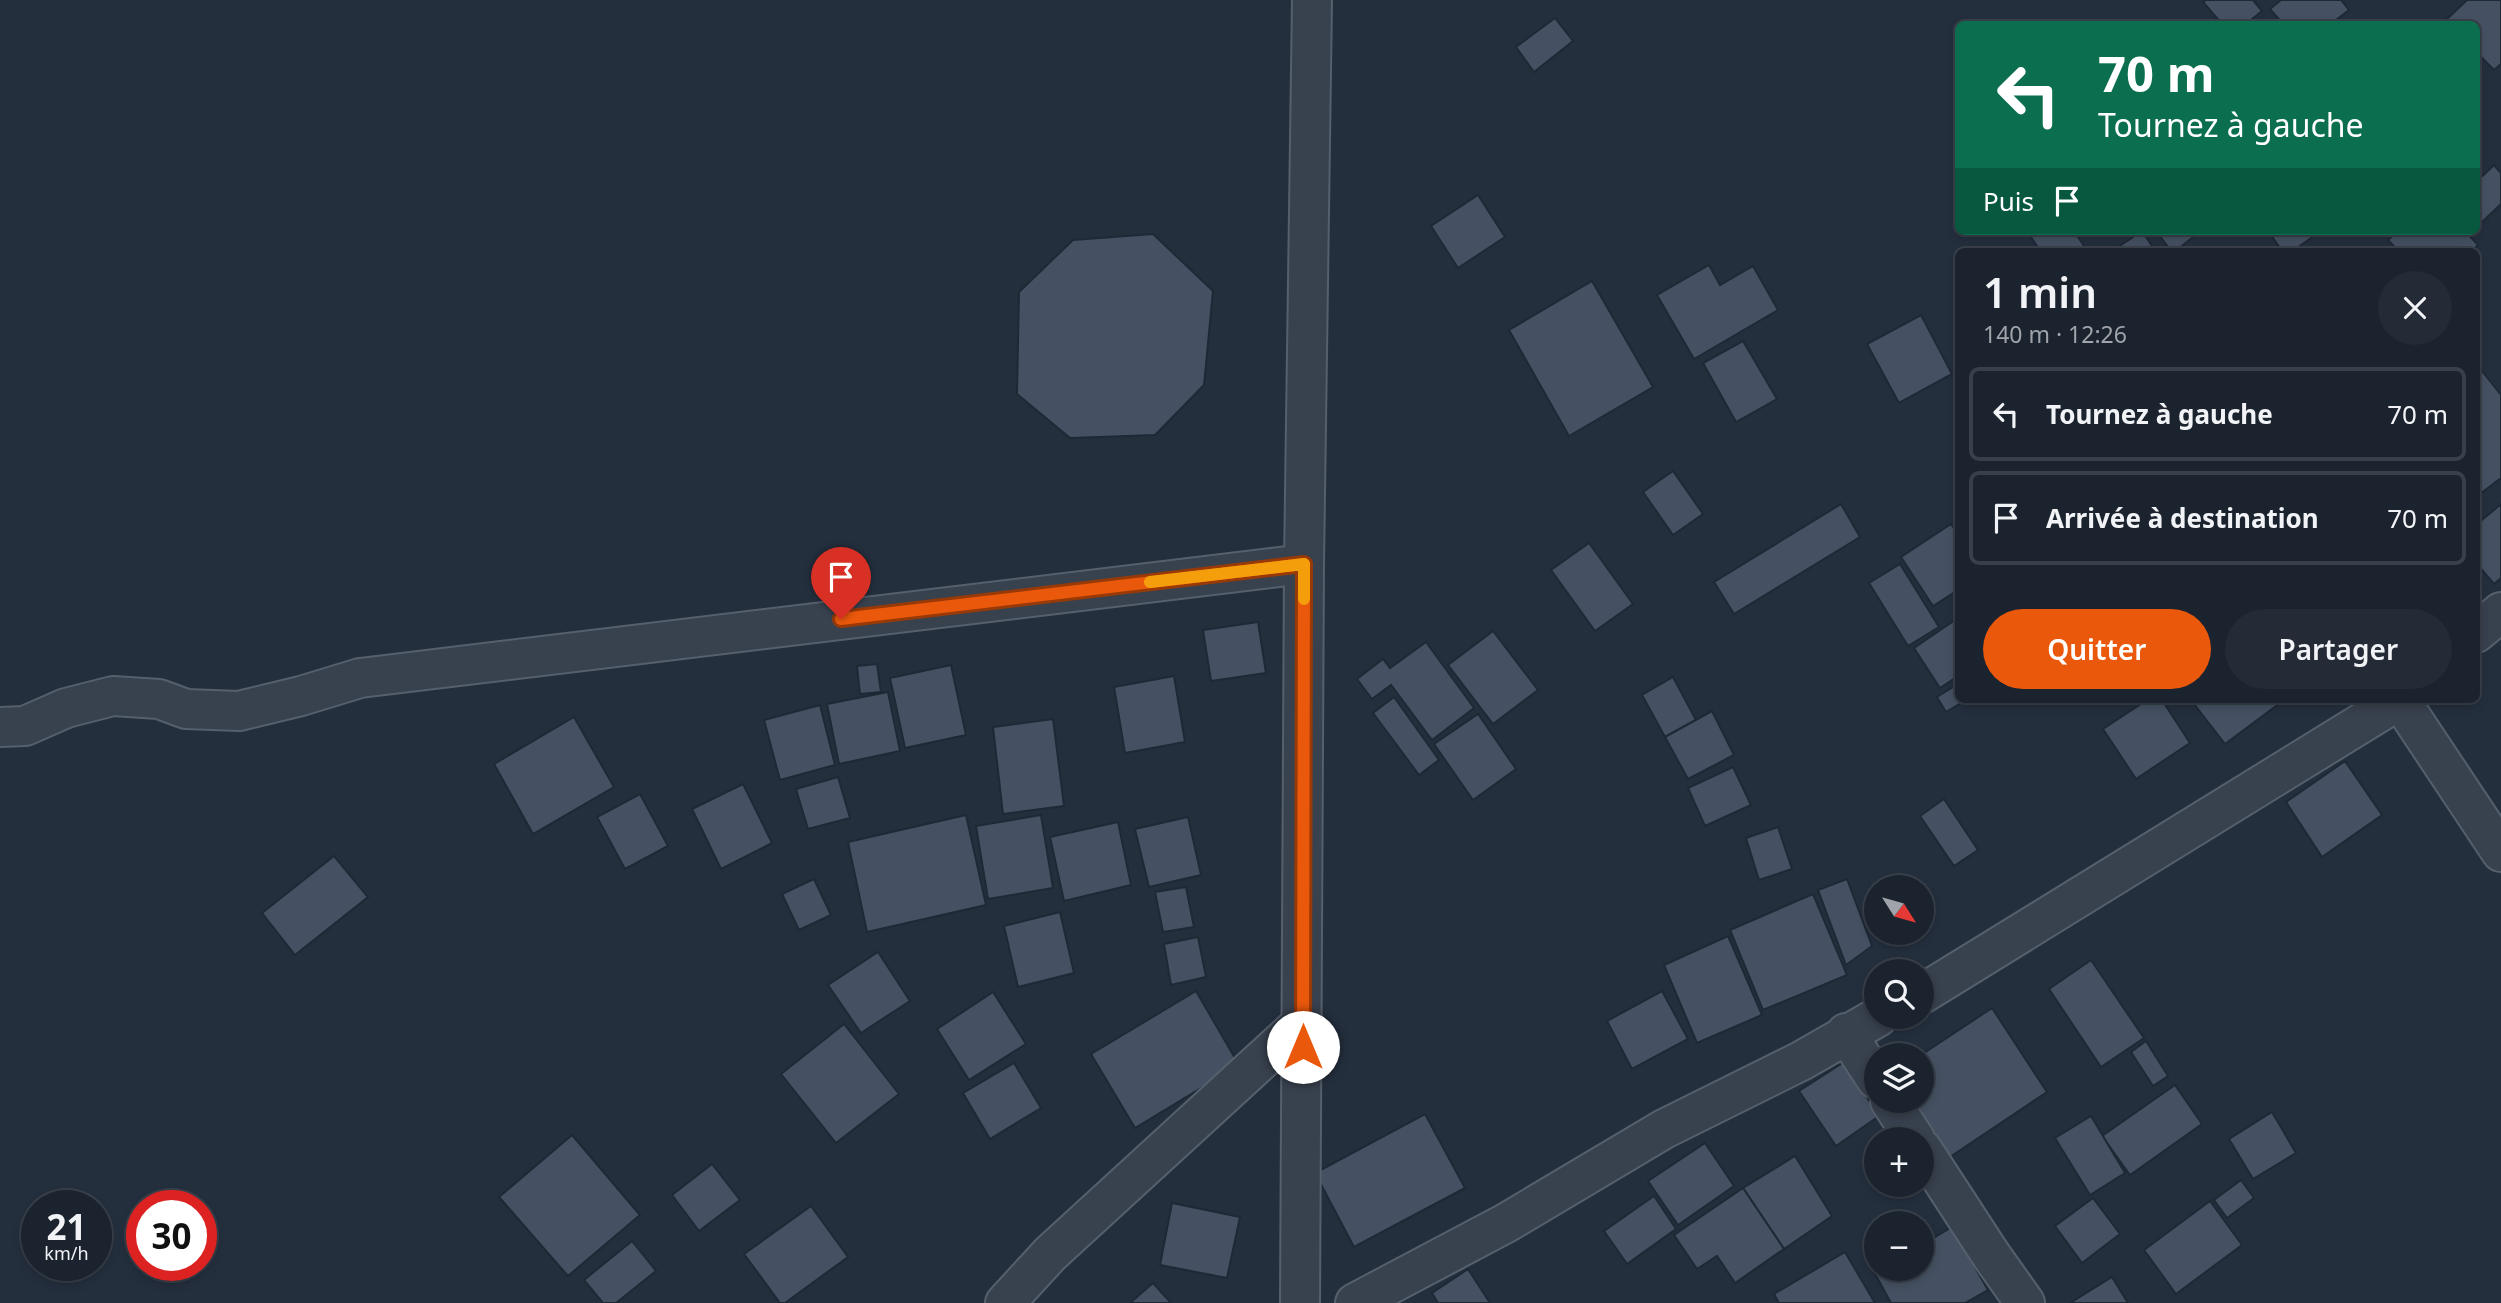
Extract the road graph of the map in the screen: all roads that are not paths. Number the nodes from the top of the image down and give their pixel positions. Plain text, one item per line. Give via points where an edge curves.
1 (1312, 0) edge
2 (1304, 564) junction
3 (2501, 612) edge
4 (2480, 630) edge
5 (2394, 703) edge
6 (2401, 703) edge
7 (0, 727) edge
8 (2501, 852) edge
9 (1934, 987) edge
10 (1303, 1022) junction
11 (1862, 1025) edge
12 (1867, 1043) edge
13 (1934, 1167) edge
14 (1005, 1303) edge
15 (1300, 1303) edge
16 (1356, 1303) edge
17 (2025, 1303) edge

1 - 2 street
2 - 7 street via 360,678 239,711 186,709 159,699 113,696 66,708 25,726
2 - 10 street
3 - 4 street
5 - 9 street
6 - 8 street
10 - 14 street via 1051,1254
10 - 15 street
11 - 12 street
11 - 16 street via 1801,1061 1664,1129 1506,1223
13 - 17 street

